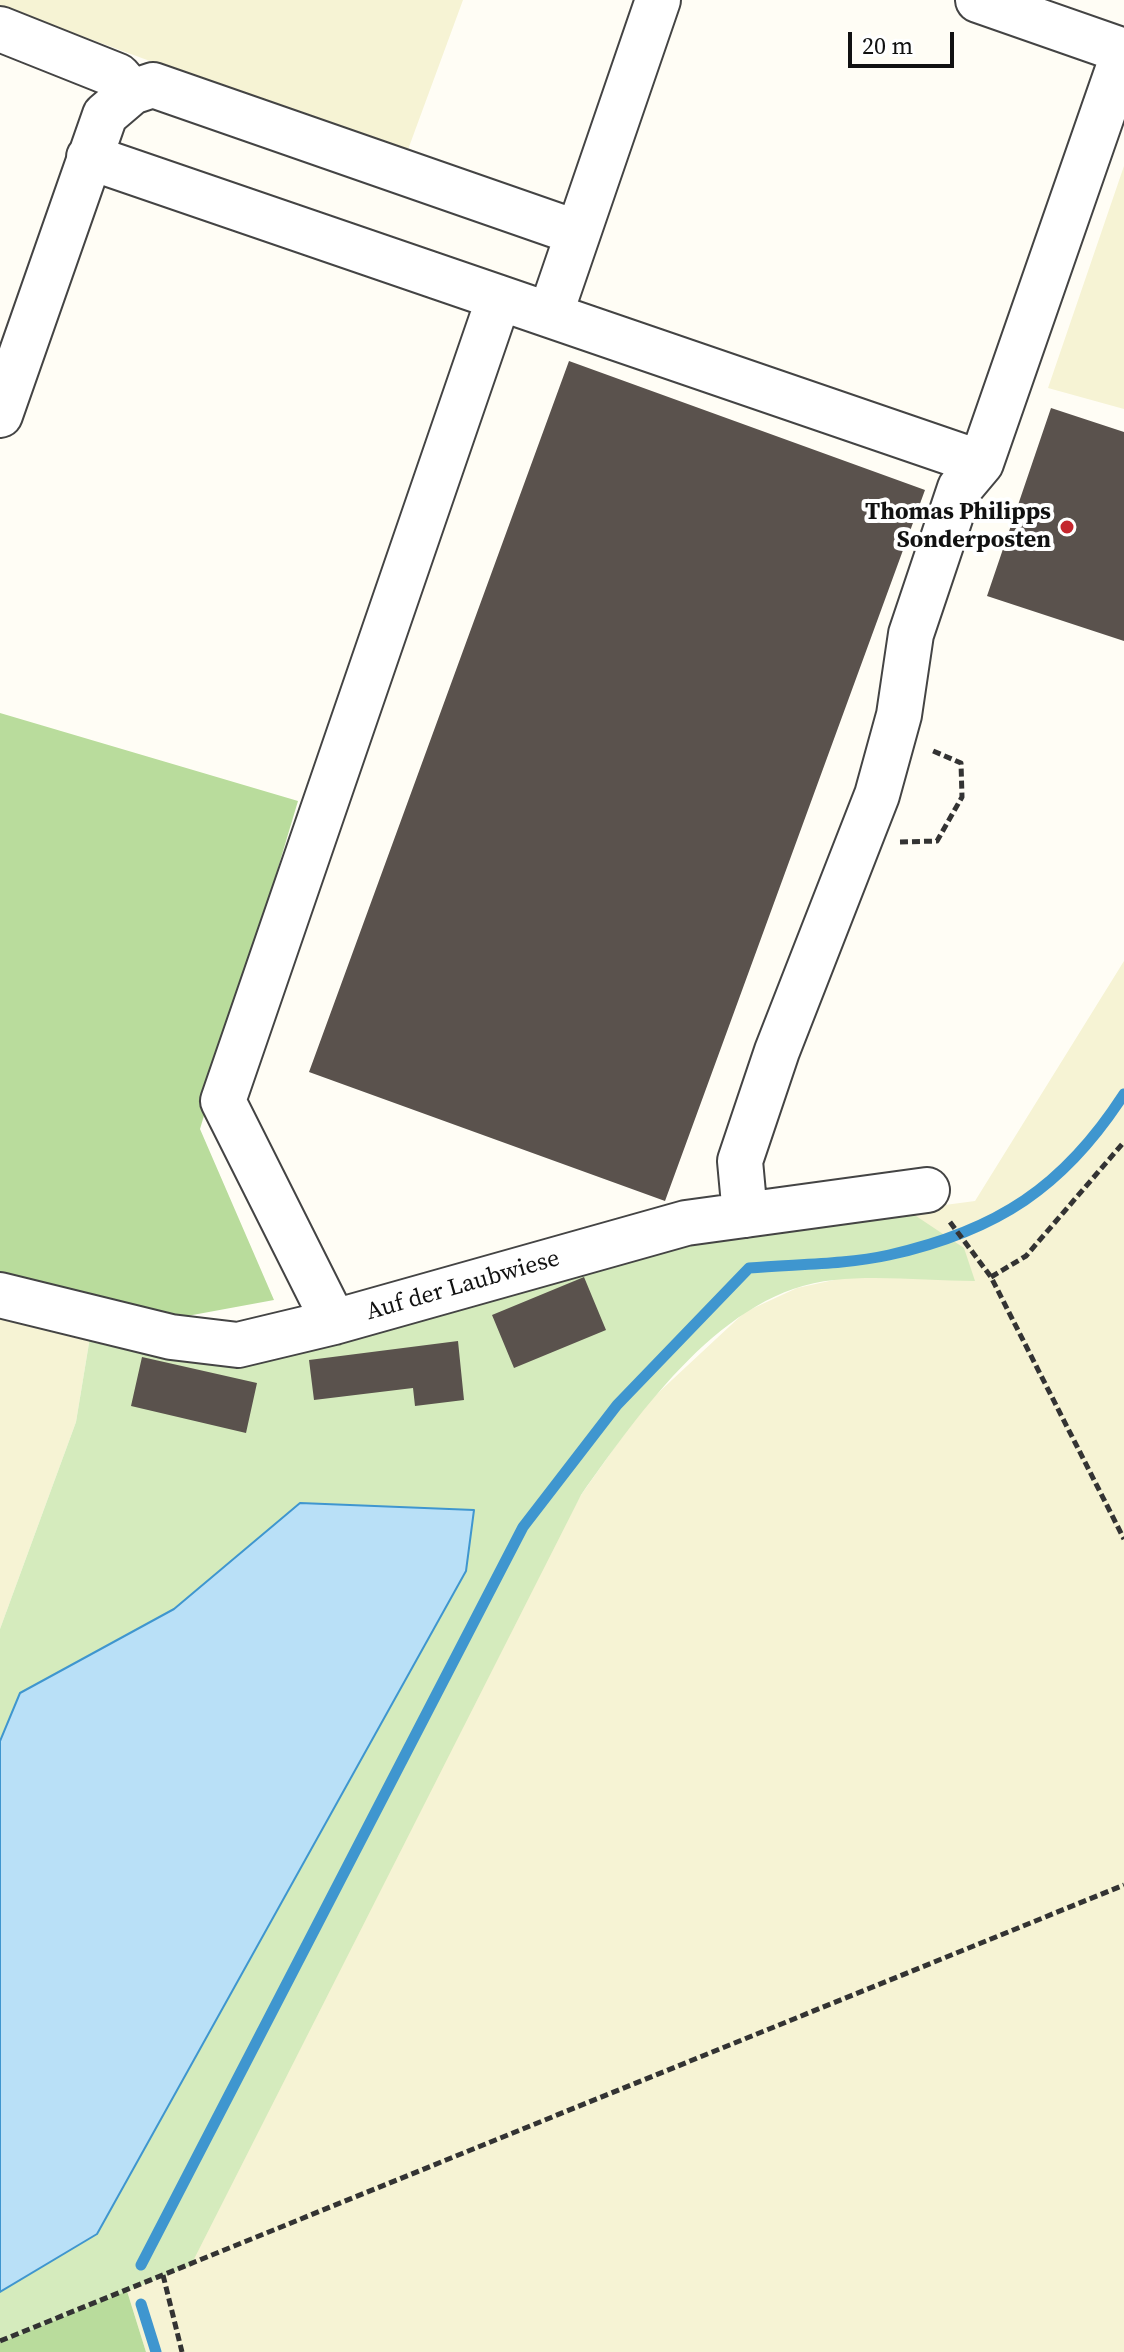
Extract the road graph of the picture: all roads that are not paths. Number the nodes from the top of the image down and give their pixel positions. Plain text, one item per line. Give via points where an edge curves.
1 (658, 0) edge
2 (978, 0) edge
3 (0, 29) edge
4 (1124, 51) edge
5 (132, 92) junction
6 (89, 157) junction
7 (578, 233) junction
8 (499, 298) junction
9 (550, 315) junction
10 (0, 415) edge
11 (981, 463) junction
12 (938, 1205) road end
13 (745, 1215) junction
14 (0, 1295) edge
15 (334, 1322) junction

1 - 7 street
2 - 4 street
3 - 5 street via 118,76
4 - 11 street
5 - 6 street via 105,115
5 - 7 street via 153,85
6 - 8 street
6 - 10 street
7 - 9 street
8 - 9 street
8 - 15 street via 223,1101
9 - 11 street
11 - 13 street via 960,488 911,634 877,795 740,1161
12 - 13 street, Auf der Laubwiese
13 - 15 street, Auf der Laubwiese via 686,1223
14 - 15 street, Auf der Laubwiese via 171,1337 238,1345

